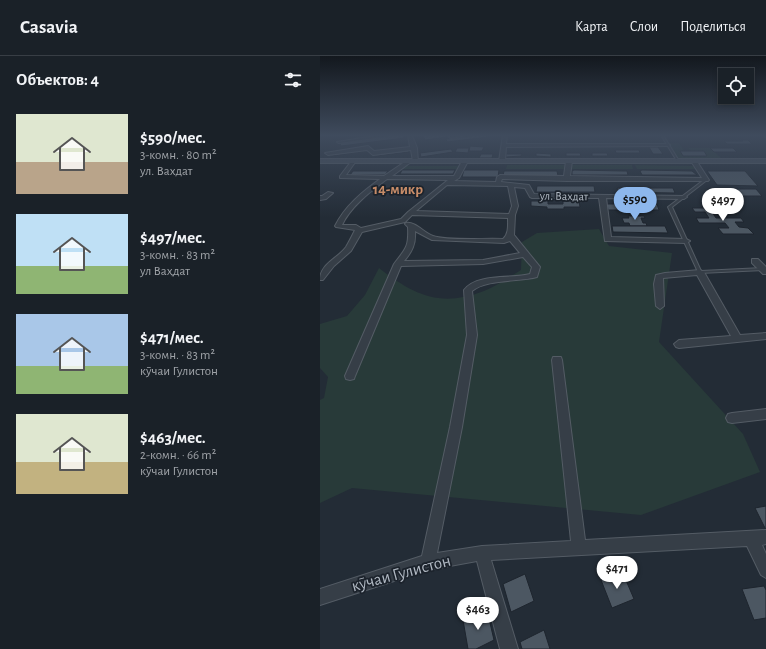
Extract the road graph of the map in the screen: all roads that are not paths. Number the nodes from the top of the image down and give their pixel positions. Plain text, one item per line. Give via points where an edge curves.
1 (352, 163) edge
2 (410, 163) edge
3 (464, 163) edge
4 (474, 163) edge
5 (502, 163) edge
6 (553, 163) edge
7 (569, 163) edge
8 (695, 163) edge
9 (502, 168) junction
10 (385, 178) junction
11 (456, 178) junction
12 (567, 179) junction
13 (706, 180) junction
14 (446, 183) junction
15 (498, 184) junction
16 (510, 185) junction
17 (330, 193) dead end
18 (684, 197) junction
19 (320, 198) edge
20 (527, 200) dead end
21 (603, 200) junction
22 (674, 204) junction
23 (410, 213) junction
24 (512, 215) junction
25 (407, 224) junction
26 (359, 230) junction
27 (511, 237) junction
28 (686, 241) junction
29 (526, 254) junction
30 (756, 261) dead end
31 (320, 264) edge
32 (331, 264) junction
33 (398, 264) junction
34 (764, 270) edge
35 (700, 272) junction
36 (320, 278) edge
37 (660, 306) dead end
38 (766, 336) edge
39 (738, 338) junction
40 (679, 344) dead end
41 (557, 360) dead end
42 (350, 376) dead end
43 (766, 414) edge
44 (732, 418) dead end
45 (766, 537) edge
46 (751, 539) junction
47 (579, 548) junction
48 (482, 554) junction
49 (428, 562) junction
50 (766, 570) edge
51 (320, 597) edge
52 (509, 649) edge

1 - 10 street via 342,177
2 - 10 street
3 - 11 street
4 - 9 main road
5 - 9 street
6 - 9 main road
7 - 12 street
8 - 13 street
9 - 12 street
9 - 15 street
10 - 11 street
10 - 26 street via 342,218 338,226 356,227
11 - 14 street
12 - 13 street
13 - 18 lane
14 - 15 street, ул. Вахдат
14 - 23 street
15 - 16 street, ул. Вахдат
16 - 21 street, ул. Вахдат via 527,186 532,196
16 - 24 street via 514,206
17 - 19 street
18 - 21 street, ул. Вахдат
18 - 22 lane
20 - 21 street
21 - 22 street
21 - 28 street via 608,239
22 - 28 lane via 670,207
23 - 24 street
23 - 25 street
24 - 27 street
25 - 26 street
25 - 27 street via 432,238 504,241
25 - 33 street via 412,240 409,251
26 - 32 street via 348,249
27 - 29 street
28 - 35 lane
29 - 33 street via 482,262
29 - 49 street via 536,267 534,275 480,283 468,290 472,335
30 - 34 street
31 - 32 street
32 - 36 street
33 - 42 street
34 - 35 lane
35 - 37 street via 665,275 659,278 657,283
35 - 39 street
38 - 39 street
39 - 40 street
41 - 47 street
43 - 44 street
45 - 46 street, кӯчаи Гулистон
46 - 47 street, кӯчаи Гулистон
46 - 50 street
47 - 48 street, кӯчаи Гулистон
48 - 49 street, кӯчаи Гулистон
48 - 52 street
49 - 51 street, кӯчаи Гулистон

